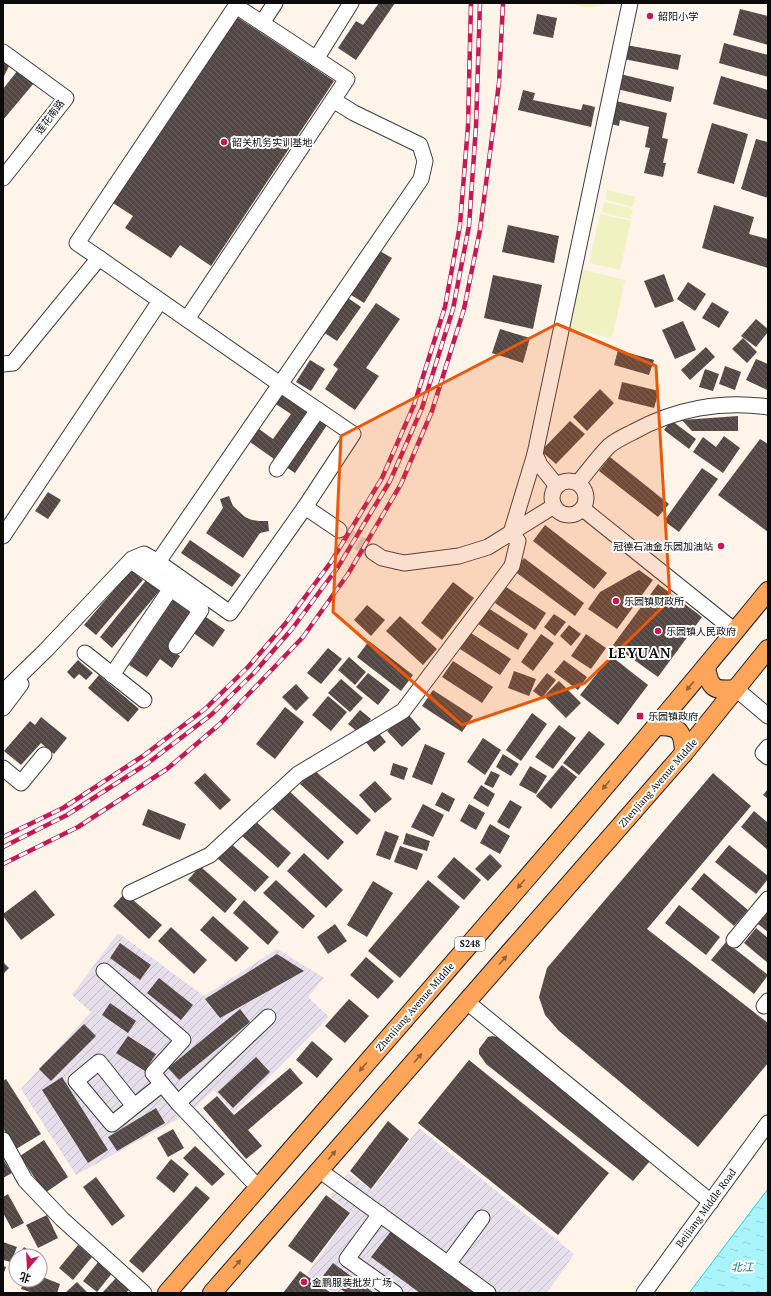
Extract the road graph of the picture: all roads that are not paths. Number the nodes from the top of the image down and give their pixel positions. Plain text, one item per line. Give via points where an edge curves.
1 (275, 3) edge
2 (351, 3) edge
3 (630, 3) edge
4 (262, 23) junction
5 (3, 52) edge
6 (316, 59) junction
7 (333, 100) junction
8 (3, 178) edge
9 (99, 258) junction
10 (160, 300) junction
11 (187, 319) junction
12 (3, 364) edge
13 (281, 385) junction
14 (768, 407) edge
15 (318, 410) junction
16 (535, 454) junction
17 (277, 469) dead end
18 (578, 483) junction
19 (557, 486) junction
20 (554, 506) junction
21 (305, 507) junction
22 (583, 509) junction
23 (339, 530) tunnel mouth
24 (511, 533) junction
25 (3, 536) edge
26 (373, 552) tunnel mouth
27 (158, 562) junction
28 (137, 565) dead end
29 (175, 583) junction
30 (768, 591) edge
31 (735, 631) junction
32 (176, 646) dead end
33 (768, 649) edge
34 (46, 650) junction
35 (85, 653) dead end
36 (706, 667) junction
37 (112, 674) junction
38 (736, 689) junction
39 (3, 692) edge
40 (144, 700) dead end
41 (3, 708) edge
42 (768, 716) edge
43 (656, 726) junction
44 (768, 747) edge
45 (684, 753) junction
46 (44, 755) dead end
47 (768, 757) edge
48 (3, 768) edge
49 (130, 893) dead end
50 (768, 898) edge
51 (734, 940) dead end
52 (104, 971) dead end
53 (467, 1002) junction
54 (268, 1017) dead end
55 (162, 1084) junction
56 (178, 1103) junction
57 (134, 1106) dead end
58 (768, 1123) edge
59 (3, 1140) edge
60 (319, 1170) junction
61 (258, 1187) junction
62 (711, 1202) junction
63 (380, 1214) junction
64 (482, 1218) dead end
65 (448, 1264) junction
66 (144, 1293) edge
67 (167, 1293) edge
68 (212, 1293) edge
69 (394, 1293) edge
70 (488, 1293) edge
71 (644, 1293) edge

1 - 4 street
2 - 6 street
3 - 16 street
4 - 6 street
4 - 9 street via 236,6 77,243
5 - 8 street, 莲花南路 via 66,98
6 - 7 street via 347,79
7 - 11 street
7 - 13 street via 420,145 425,161 421,179
9 - 10 street
9 - 12 street via 13,363
10 - 11 street
10 - 25 street
11 - 13 street
13 - 15 street
13 - 27 street
14 - 18 street via 709,406 651,422 610,445
15 - 17 street
15 - 21 street via 353,434
16 - 19 street via 540,465
16 - 24 street
18 - 19 street via 567,481
18 - 22 street via 583,487 587,498
19 - 20 street via 552,495
20 - 22 street via 567,515
20 - 24 street
21 - 23 street
21 - 29 street via 230,613
22 - 31 street
24 - 26 street via 488,547 459,556 404,562 382,558
24 - 49 street via 518,541 512,566 403,711 298,774 210,855
27 - 29 street
27 - 34 street via 144,554 132,559
28 - 29 street
29 - 32 street via 201,610
29 - 37 street
30 - 31 main road, Zhenjiang Avenue Middle / S248
31 - 36 main road, Zhenjiang Avenue Middle / S248
33 - 38 main road, Zhenjiang Avenue Middle
34 - 39 street
34 - 41 street
35 - 37 street
36 - 38 main road via 709,681 714,688
36 -> 43 main road, Zhenjiang Avenue Middle / S248
37 - 40 street
38 - 42 street
38 - 45 main road, Zhenjiang Avenue Middle
43 - 45 main road via 671,726 680,732
43 -> 61 main road, Zhenjiang Avenue Middle / S248
44 - 47 street via 763,753
53 -> 45 main road, Zhenjiang Avenue Middle
46 - 48 street via 21,783
50 - 51 street
52 - 55 street via 184,1040 153,1073
60 -> 53 main road, Zhenjiang Avenue Middle
53 - 62 street
54 - 56 street
55 - 56 street
55 - 57 street
56 - 61 street
58 - 62 street, Beijiang Middle Road
59 - 66 street via 25,1180 62,1220
60 - 63 street
68 -> 60 main road, Zhenjiang Avenue Middle
61 - 67 main road, Zhenjiang Avenue Middle / S248
62 - 71 street, Beijiang Middle Road
63 - 65 street
63 - 69 street via 347,1259
64 - 65 street
65 - 70 street

